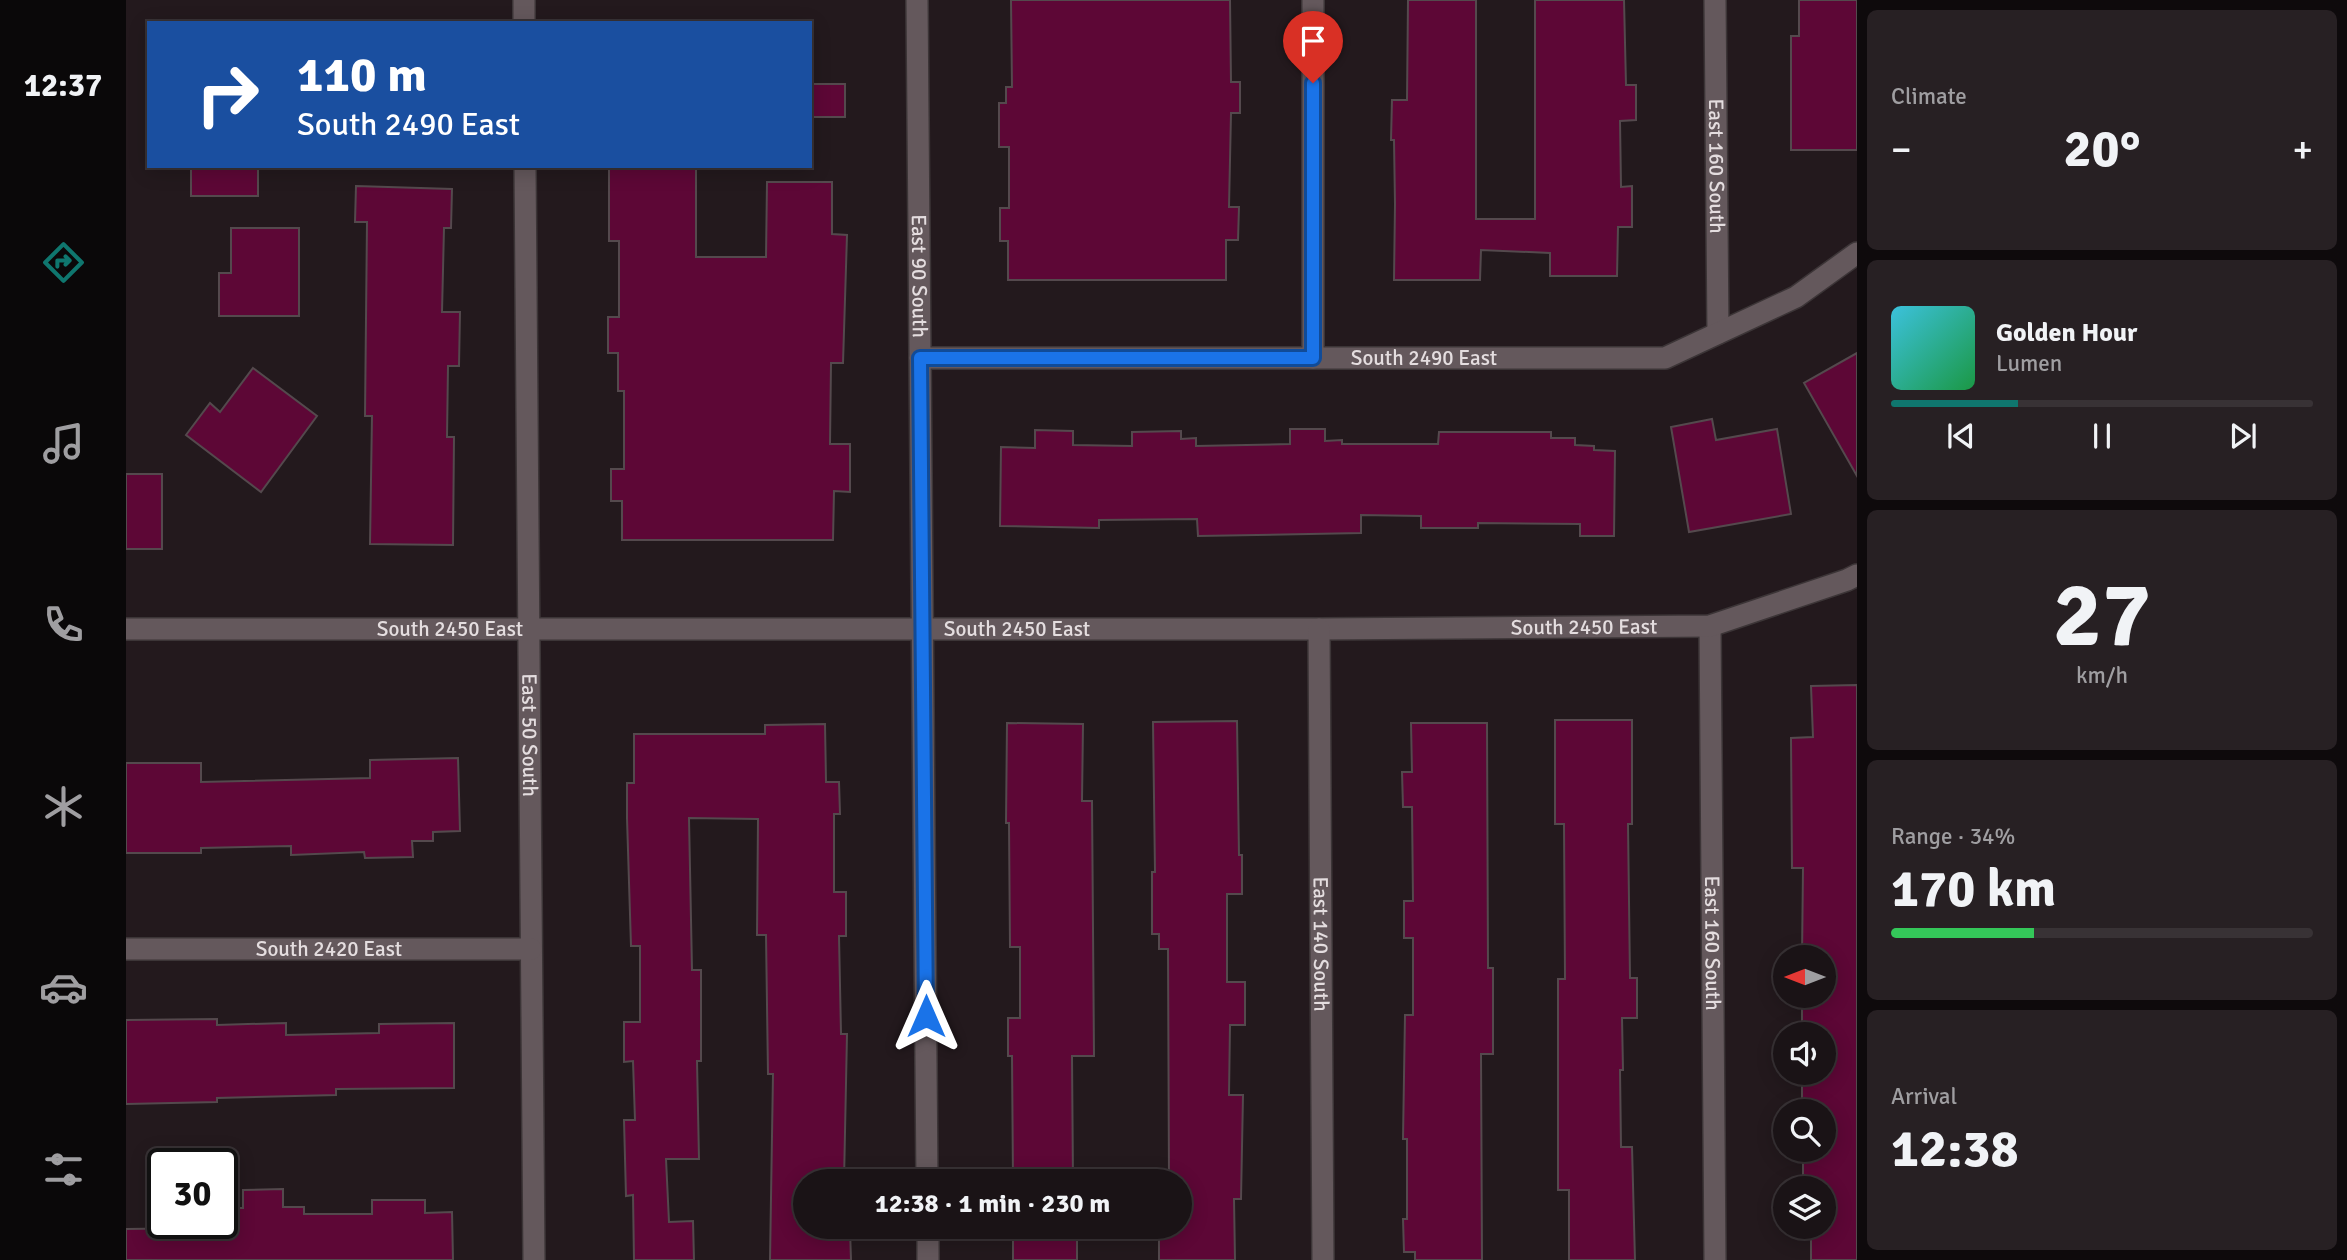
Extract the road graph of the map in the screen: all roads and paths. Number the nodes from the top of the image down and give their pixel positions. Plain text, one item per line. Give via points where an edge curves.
1 (524, 0) edge
2 (917, 0) edge
3 (1313, 0) edge
4 (1715, 0) edge
5 (524, 21) edge
6 (525, 168) edge
7 (1857, 253) edge
8 (1718, 333) junction
9 (920, 358) junction
10 (1313, 358) junction
11 (1857, 575) edge
12 (1710, 626) junction
13 (126, 629) edge
14 (529, 629) junction
15 (923, 629) junction
16 (1319, 629) junction
17 (126, 949) edge
18 (531, 949) junction
19 (927, 1169) edge
20 (928, 1239) edge
21 (534, 1260) edge
22 (928, 1260) edge
23 (1322, 1260) edge
24 (1716, 1260) edge

1 - 5 street
2 - 9 street, East 90 South
3 - 10 street
4 - 8 street, East 160 South
6 - 14 street, East 50 South
7 - 8 street, South 2490 East via 1796,297
8 - 10 street, South 2490 East via 1665,358
9 - 10 street, South 2490 East
9 - 15 street, East 90 South
11 - 12 street, South 2450 East
12 - 16 street, South 2450 East
12 - 24 street, East 160 South
13 - 14 street, South 2450 East
14 - 15 street, South 2450 East
14 - 18 street, East 50 South
15 - 16 street, South 2450 East
15 - 19 street, East 90 South
16 - 23 street, East 140 South
17 - 18 street, South 2420 East
18 - 21 street, East 50 South
20 - 22 street

